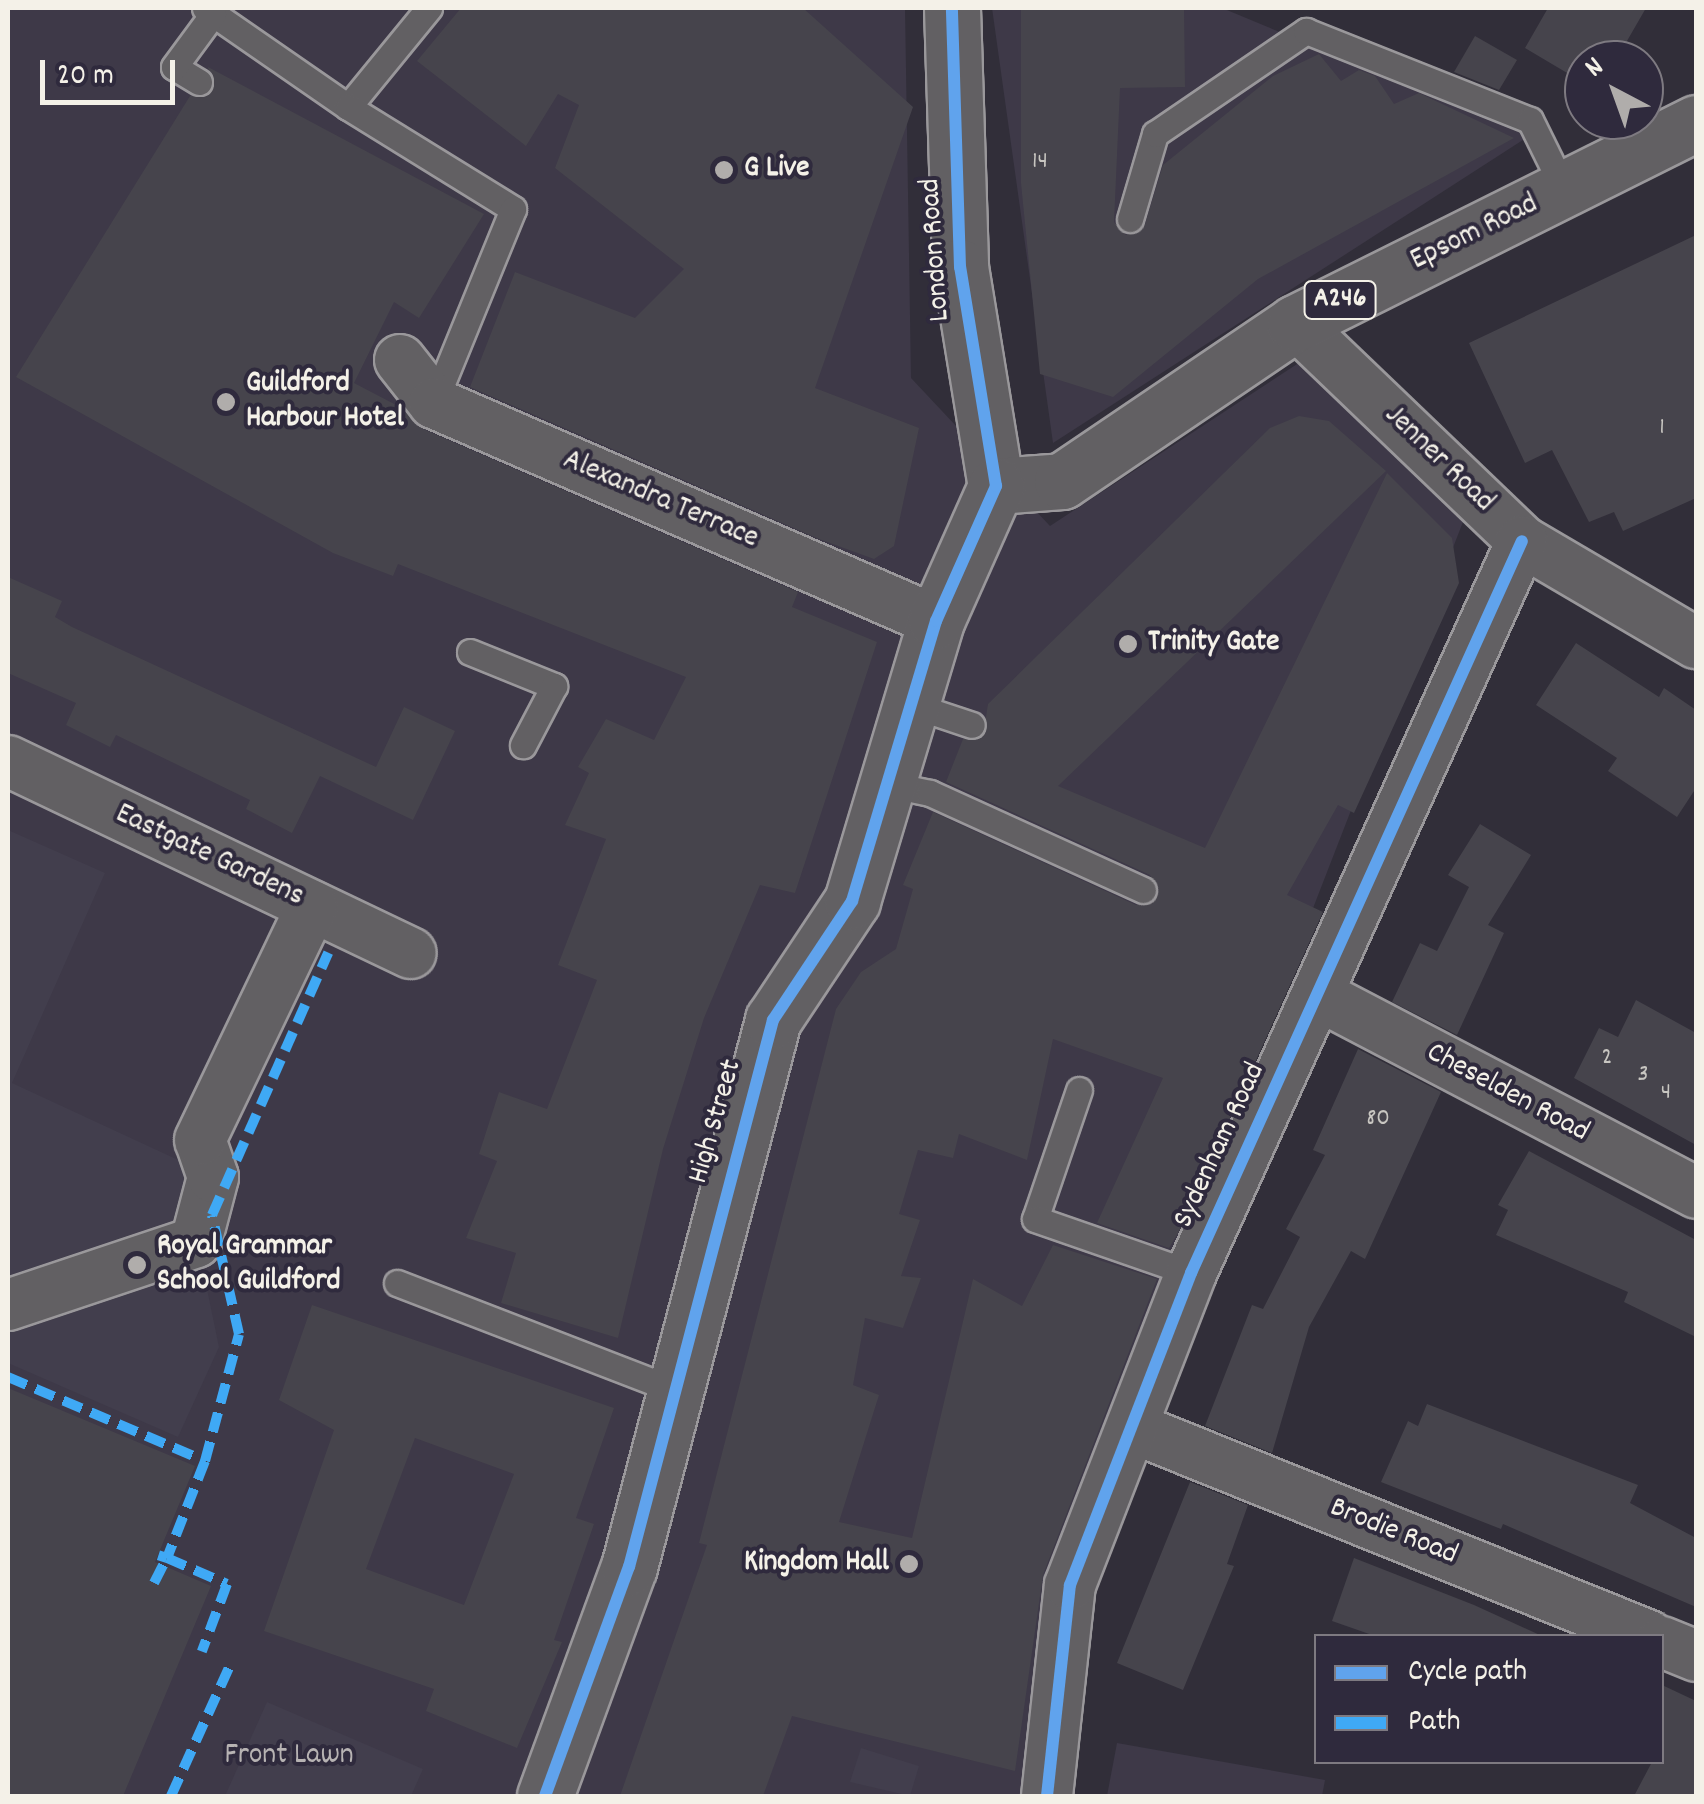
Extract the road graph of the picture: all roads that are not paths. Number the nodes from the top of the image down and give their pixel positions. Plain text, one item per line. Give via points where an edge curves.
1 (429, 8) edge
2 (952, 8) edge
3 (209, 11) edge
4 (199, 82) dead end
5 (348, 107) junction
6 (1696, 123) edge
7 (1564, 189) junction
8 (1130, 219) dead end
9 (1295, 323) junction
10 (400, 360) dead end
11 (434, 404) junction
12 (996, 486) junction
13 (1522, 541) junction
14 (936, 621) junction
15 (1696, 643) edge
16 (470, 652) dead end
17 (909, 704) junction
18 (972, 725) dead end
19 (523, 745) dead end
20 (8, 760) edge
21 (882, 783) junction
22 (1144, 890) dead end
23 (312, 906) junction
24 (411, 953) dead end
25 (1318, 995) junction
26 (1079, 1090) dead end
27 (1696, 1193) edge
28 (1191, 1273) junction
29 (397, 1284) dead end
30 (8, 1304) edge
31 (674, 1390) junction
32 (1136, 1429) junction
33 (1644, 1634) edge
34 (1664, 1643) edge
35 (1696, 1656) edge
36 (545, 1796) edge
37 (1047, 1796) edge

1 - 5 lane
2 - 12 main road, London Road via 960,267
3 - 4 lane via 174,67
3 - 5 lane
5 - 11 lane via 513,209
6 - 7 main road, Epsom Road / A246
7 - 8 lane via 1530,120 1306,31 1155,134
7 - 9 main road, Epsom Road / A246
9 - 12 main road, Epsom Road / A246 via 1062,481
9 - 13 street, Jenner Road
10 - 11 street, Alexandra Terrace
11 - 14 street, Alexandra Terrace
12 - 14 main road, High Street
13 - 15 street, Jenner Road
13 - 25 street, Sydenham Road
14 - 17 main road, High Street
16 - 19 lane via 554,686
17 - 18 lane
17 - 21 main road, High Street
20 - 23 street, Eastgate Gardens
21 - 22 lane via 930,793
21 - 31 main road, High Street via 852,901 772,1020
23 - 24 street, Eastgate Gardens
23 - 30 street via 200,1140 213,1177 196,1242
25 - 27 street, Cheselden Road
25 - 28 street, Sydenham Road
26 - 28 lane via 1035,1218
28 - 32 street, Sydenham Road
29 - 31 lane
31 - 36 main road, High Street via 629,1567
32 - 33 street, Brodie Road
32 - 37 street, Sydenham Road via 1070,1585
34 - 35 street

